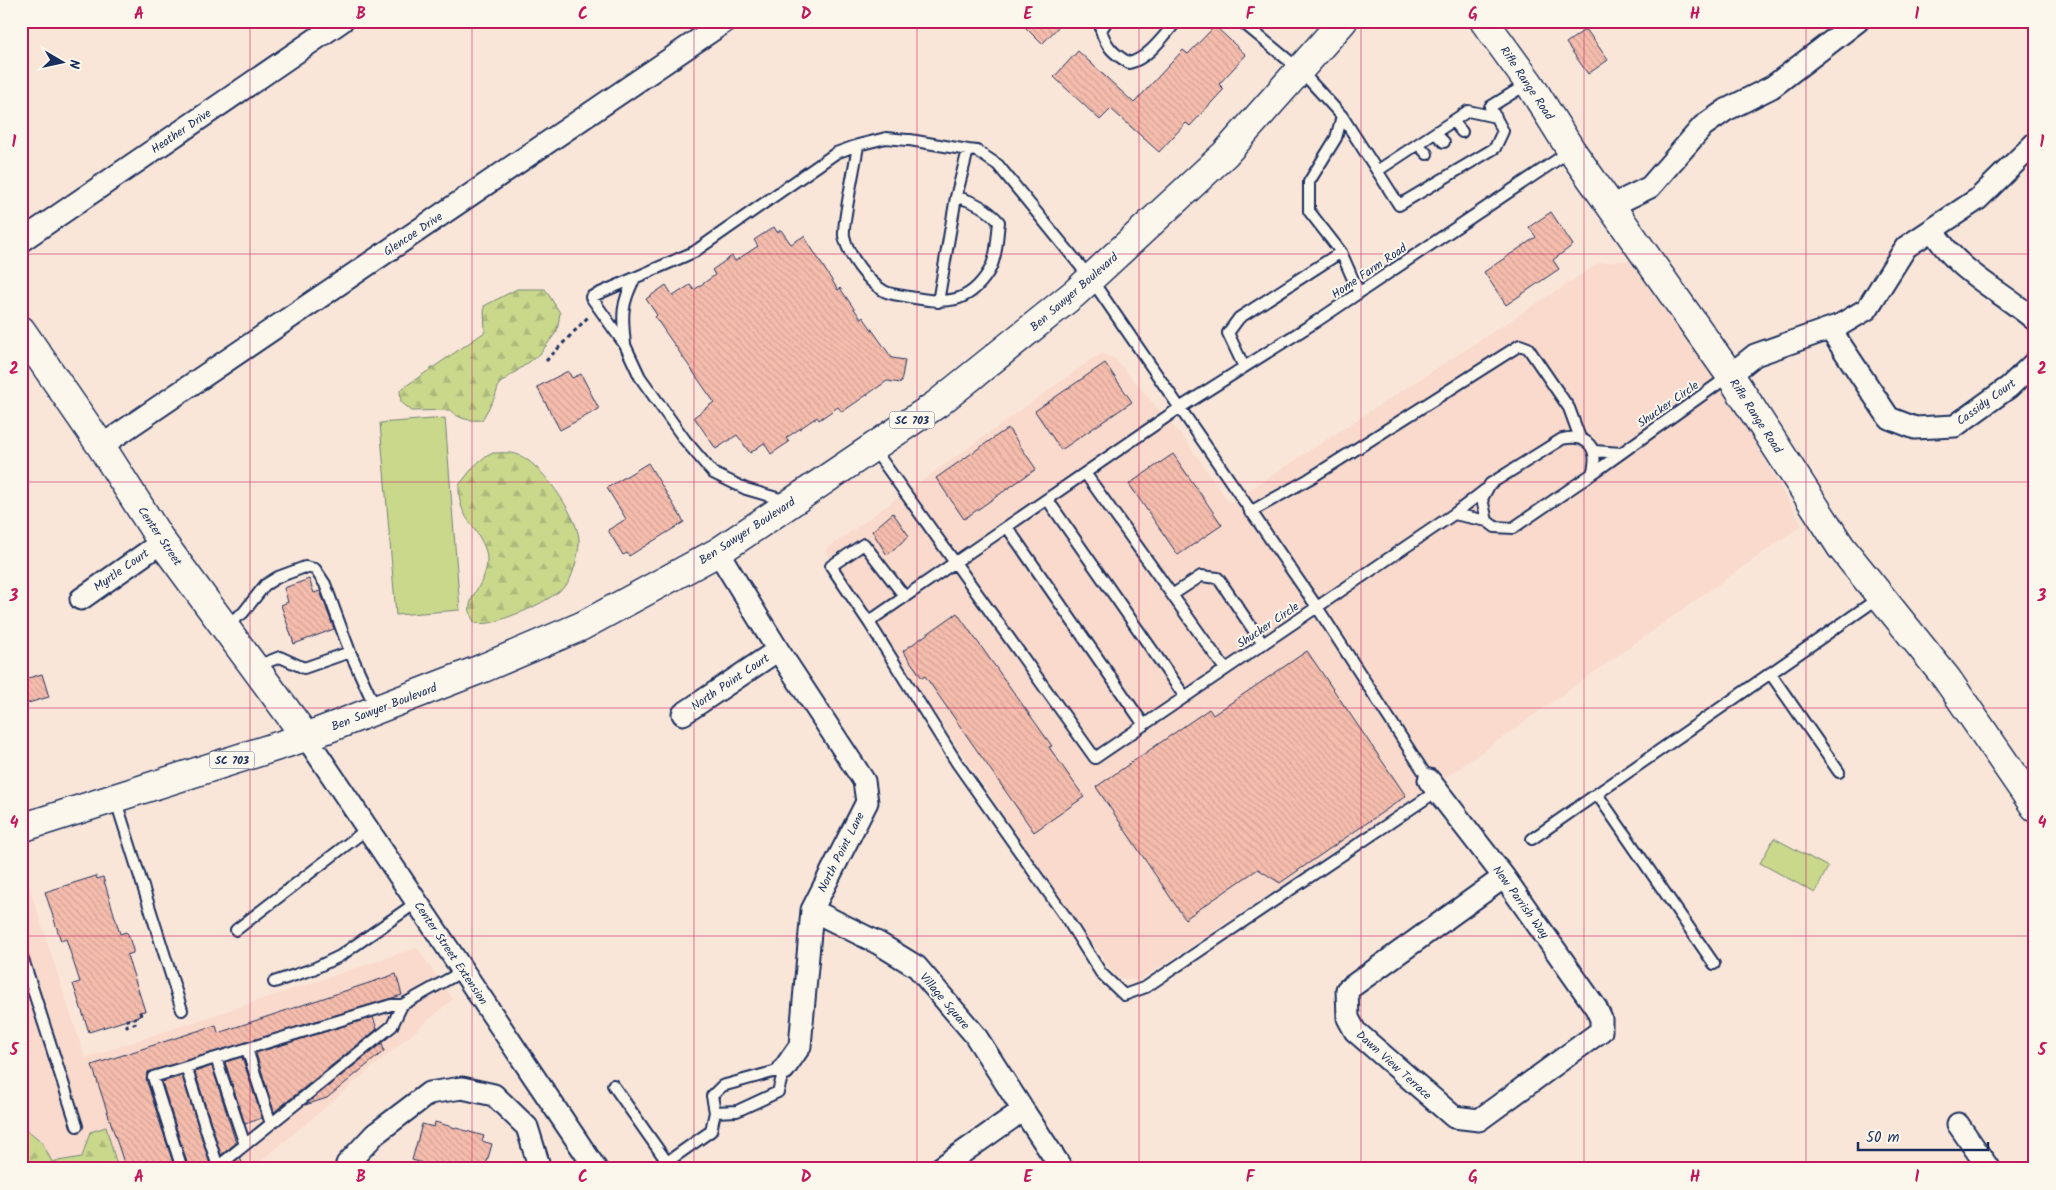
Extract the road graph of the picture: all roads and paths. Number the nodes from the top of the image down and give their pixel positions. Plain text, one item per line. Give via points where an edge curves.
1 (342, 21) edge
2 (726, 21) edge
3 (1108, 21) edge
4 (1177, 21) edge
5 (1241, 21) edge
6 (1343, 21) edge
7 (1484, 21) edge
8 (1858, 21) edge
9 (1300, 70) junction
10 (1528, 83) junction
11 (1342, 116) junction
12 (1496, 117) junction
13 (1453, 121) junction
14 (1435, 132) junction
15 (1462, 132) dead end
16 (1444, 142) dead end
17 (2035, 143) edge
18 (1418, 144) junction
19 (858, 145) junction
20 (968, 150) junction
21 (1571, 150) junction
22 (1427, 154) dead end
23 (1396, 158) junction
24 (1404, 168) dead end
25 (1377, 171) junction
26 (956, 196) junction
27 (1611, 206) junction
28 (1932, 230) junction
29 (21, 241) edge
30 (1341, 252) junction
31 (635, 278) junction
32 (1091, 279) junction
33 (1359, 293) junction
34 (938, 302) junction
35 (598, 307) junction
36 (2035, 320) edge
37 (1830, 329) junction
38 (24, 341) edge
39 (625, 345) junction
40 (546, 361) dead end
41 (2035, 362) edge
42 (1244, 367) junction
43 (1730, 375) junction
44 (1178, 409) junction
45 (1580, 438) junction
46 (101, 446) junction
47 (873, 447) junction
48 (1594, 451) junction
49 (1621, 453) junction
50 (1085, 473) junction
51 (1592, 474) junction
52 (1485, 490) junction
53 (1047, 499) junction
54 (792, 502) junction
55 (1250, 512) junction
56 (1454, 514) junction
57 (1487, 521) junction
58 (1007, 527) junction
59 (162, 542) junction
60 (718, 552) junction
61 (955, 562) junction
62 (1172, 595) junction
63 (1880, 596) junction
64 (905, 597) junction
65 (81, 599) dead end
66 (1317, 607) junction
67 (870, 624) junction
68 (224, 626) junction
69 (1263, 644) junction
70 (778, 650) junction
71 (350, 652) junction
72 (255, 668) junction
73 (1225, 669) junction
74 (1770, 673) junction
75 (1185, 697) junction
76 (376, 710) junction
77 (682, 714) dead end
78 (1144, 725) junction
79 (306, 737) junction
80 (1839, 772) dead end
81 (1433, 785) junction
82 (1597, 794) junction
83 (115, 797) junction
84 (2035, 807) edge
85 (21, 828) edge
86 (367, 829) junction
87 (1532, 839) dead end
88 (1504, 877) junction
89 (417, 902) junction
90 (812, 910) junction
91 (236, 930) dead end
92 (21, 953) edge
93 (1714, 964) dead end
94 (24, 970) edge
95 (463, 971) junction
96 (274, 982) dead end
97 (402, 1005) junction
98 (182, 1010) dead end
99 (140, 1012) dead end
100 (140, 1022) dead end
101 (1601, 1031) joint
102 (247, 1048) junction
103 (216, 1058) junction
104 (186, 1067) junction
105 (784, 1069) junction
106 (613, 1085) dead end
107 (1023, 1110) junction
108 (715, 1112) junction
109 (270, 1124) junction
110 (1958, 1124) dead end
111 (77, 1126) dead end
112 (245, 1145) junction
113 (670, 1165) edge
114 (216, 1168) edge
115 (182, 1169) edge
116 (346, 1169) edge
117 (540, 1169) edge
118 (596, 1169) edge
119 (939, 1169) edge
120 (1062, 1169) edge
121 (1989, 1169) edge

1 - 29 street, Heather Drive
2 - 46 street, Glencoe Drive
3 - 4 lane via 1101,30 1104,40 1113,54 1129,63 1148,53
5 - 9 lane
6 - 9 main road, Ben Sawyer Boulevard / SC 703
7 - 10 main road, Rifle Range Road
8 - 27 street via 1772,86 1702,126 1650,187
9 - 11 lane
9 - 32 main road, Ben Sawyer Boulevard / SC 703 via 1225,154
10 - 12 lane via 1490,108
10 - 21 main road, Rifle Range Road
11 - 25 lane
11 - 30 lane via 1336,138 1309,182 1308,212
12 - 13 lane via 1468,111
12 - 25 lane via 1503,131 1495,148 1459,164 1399,205
13 - 14 lane
13 - 15 lane
14 - 16 lane
14 - 18 lane
17 - 28 street via 1978,199
18 - 22 lane
18 - 23 lane
19 - 20 lane via 886,138
19 - 31 lane via 836,153 694,252
19 - 34 lane via 844,234 852,255 876,286 886,292
20 - 26 lane
20 - 32 lane via 977,151 998,165
21 - 27 main road, Rifle Range Road
21 - 33 lane, Home Farm Road
23 - 24 lane
23 - 25 lane
26 - 34 lane
26 - 34 lane via 989,211 999,222 996,252 990,270 974,288 957,299
27 - 43 main road, Rifle Range Road
28 - 36 street via 1942,246
28 - 37 street via 1906,248 1867,309
30 - 33 lane
30 - 42 lane via 1239,318 1228,333
31 - 35 lane via 591,297
31 - 39 lane via 626,294 622,315
32 - 44 lane
32 - 47 main road, Ben Sawyer Boulevard / SC 703 via 937,404
33 - 42 lane, Home Farm Road
35 - 39 lane
35 - 40 path
37 - 41 street, Cassidy Court via 1889,418 1915,428 1955,426 2008,388
37 - 43 street via 1756,354
38 - 46 main road, Center Street
39 - 54 lane via 640,377 684,440 713,473 746,489
42 - 44 lane, Home Farm Road
43 - 49 lane, Shucker Circle
43 - 63 main road, Rifle Range Road via 1841,547
44 - 50 lane, Home Farm Road
44 - 55 lane
45 - 48 lane
45 - 52 lane, Shucker Circle via 1562,439
45 - 55 lane via 1569,408 1528,348 1520,345 1309,479
46 - 59 main road, Center Street
47 - 54 main road, Ben Sawyer Boulevard / SC 703
47 - 61 lane
48 - 49 lane
48 - 51 lane via 1596,458
49 - 51 lane, Shucker Circle
50 - 53 lane, Home Farm Road
50 - 62 lane
51 - 57 lane, Shucker Circle via 1513,528 1495,527
52 - 56 lane, Shucker Circle
52 - 57 lane via 1482,499
53 - 58 lane, Home Farm Road
53 - 75 lane
54 - 60 main road, Ben Sawyer Boulevard / SC 703
55 - 66 lane
56 - 57 lane, Shucker Circle
56 - 66 lane, Shucker Circle
58 - 61 lane, Home Farm Road
58 - 78 lane
59 - 65 street, Myrtle Court
59 - 68 main road, Center Street
60 - 70 street, North Point Lane
60 - 76 main road, Ben Sawyer Boulevard / SC 703 via 582,626
61 - 64 lane, Home Farm Road
61 - 78 lane, Shucker Circle via 1095,758
62 - 69 lane via 1201,576 1218,578
62 - 73 lane
63 - 74 lane
63 - 84 main road, Rifle Range Road via 1947,679
64 - 67 lane, Home Farm Road
64 - 67 lane via 864,544 831,566
66 - 69 lane, Shucker Circle
66 - 81 lane
67 - 81 lane via 957,763 1101,973 1124,995 1146,987
68 - 71 lane via 243,613 265,585 305,567 315,569 325,584
68 - 72 main road, Center Street
69 - 73 lane, Shucker Circle
70 - 77 street, North Point Court
70 - 90 street, North Point Lane via 864,781 867,802
71 - 72 lane via 304,668 280,657
71 - 76 lane
72 - 79 main road, Center Street
73 - 75 lane, Shucker Circle
74 - 80 lane
74 - 82 lane
75 - 78 lane, Shucker Circle
76 - 79 main road, Ben Sawyer Boulevard / SC 703
79 - 83 main road, Ben Sawyer Boulevard / SC 703
79 - 86 street, Center Street Extension
81 - 88 street, New Parrish Way
82 - 87 lane
82 - 93 lane
83 - 85 main road, Ben Sawyer Boulevard / SC 703
83 - 98 lane
86 - 89 street, Center Street Extension
86 - 91 lane
88 - 101 street, New Parrish Way via 1596,1008 1601,1019
88 - 101 street, Dawn View Terrace via 1347,990 1348,1018 1355,1031 1454,1118 1479,1120
89 - 95 street, Center Street Extension
89 - 96 lane via 340,956
90 - 105 street, North Point Lane via 800,1046
90 - 107 street, Village Square via 878,943 916,967 975,1035
92 - 94 lane
94 - 111 lane
95 - 97 lane
95 - 118 street, Center Street Extension
97 - 102 lane via 391,1005
97 - 109 lane via 392,1026
99 - 100 path via 141,1016 125,1021 126,1026
102 - 103 lane
102 - 109 lane
103 - 104 lane
103 - 112 lane
104 - 114 lane
104 - 115 lane via 153,1077
105 - 108 lane via 778,1092 737,1111
105 - 108 lane via 722,1086 712,1096
106 - 113 lane
107 - 119 street
107 - 120 street, Village Square
108 - 113 lane via 711,1131
109 - 112 lane
110 - 121 street
112 - 114 lane
116 - 117 street via 374,1134 429,1093 462,1088 494,1095 526,1127

